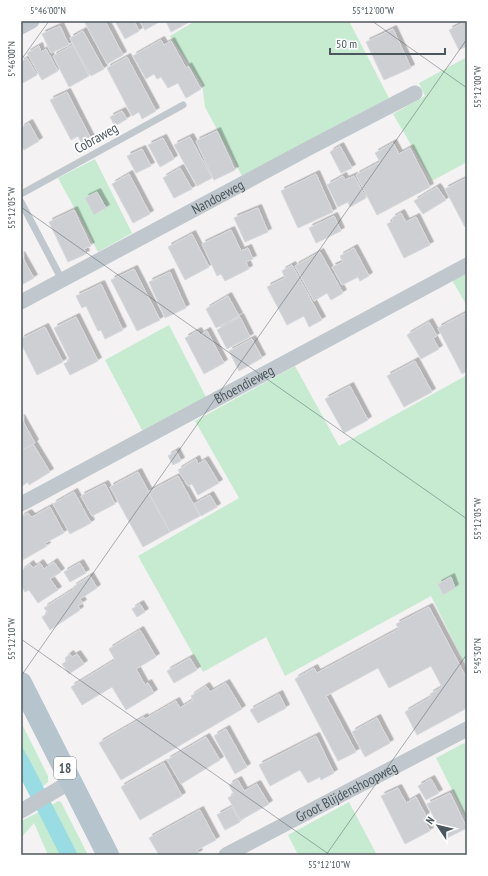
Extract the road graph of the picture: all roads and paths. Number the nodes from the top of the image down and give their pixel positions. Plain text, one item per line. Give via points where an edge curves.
1 (32, 21) edge
2 (21, 27) edge
3 (415, 93) dead end
4 (183, 105) dead end
5 (21, 194) edge
6 (21, 202) edge
7 (467, 264) edge
8 (62, 280) junction
9 (21, 302) edge
10 (21, 504) edge
11 (21, 683) edge
12 (467, 729) edge
13 (63, 786) junction
14 (22, 810) edge
15 (108, 855) edge
16 (226, 855) edge

1 - 2 street
3 - 8 street, Nandoeweg
4 - 5 lane, Cobraweg
6 - 8 lane
7 - 10 street, Bhoendieweg
8 - 9 street, Nandoeweg
11 - 13 main road, 18
12 - 16 street, Groot Blijdenshoopweg
13 - 14 street
13 - 15 main road, 18

